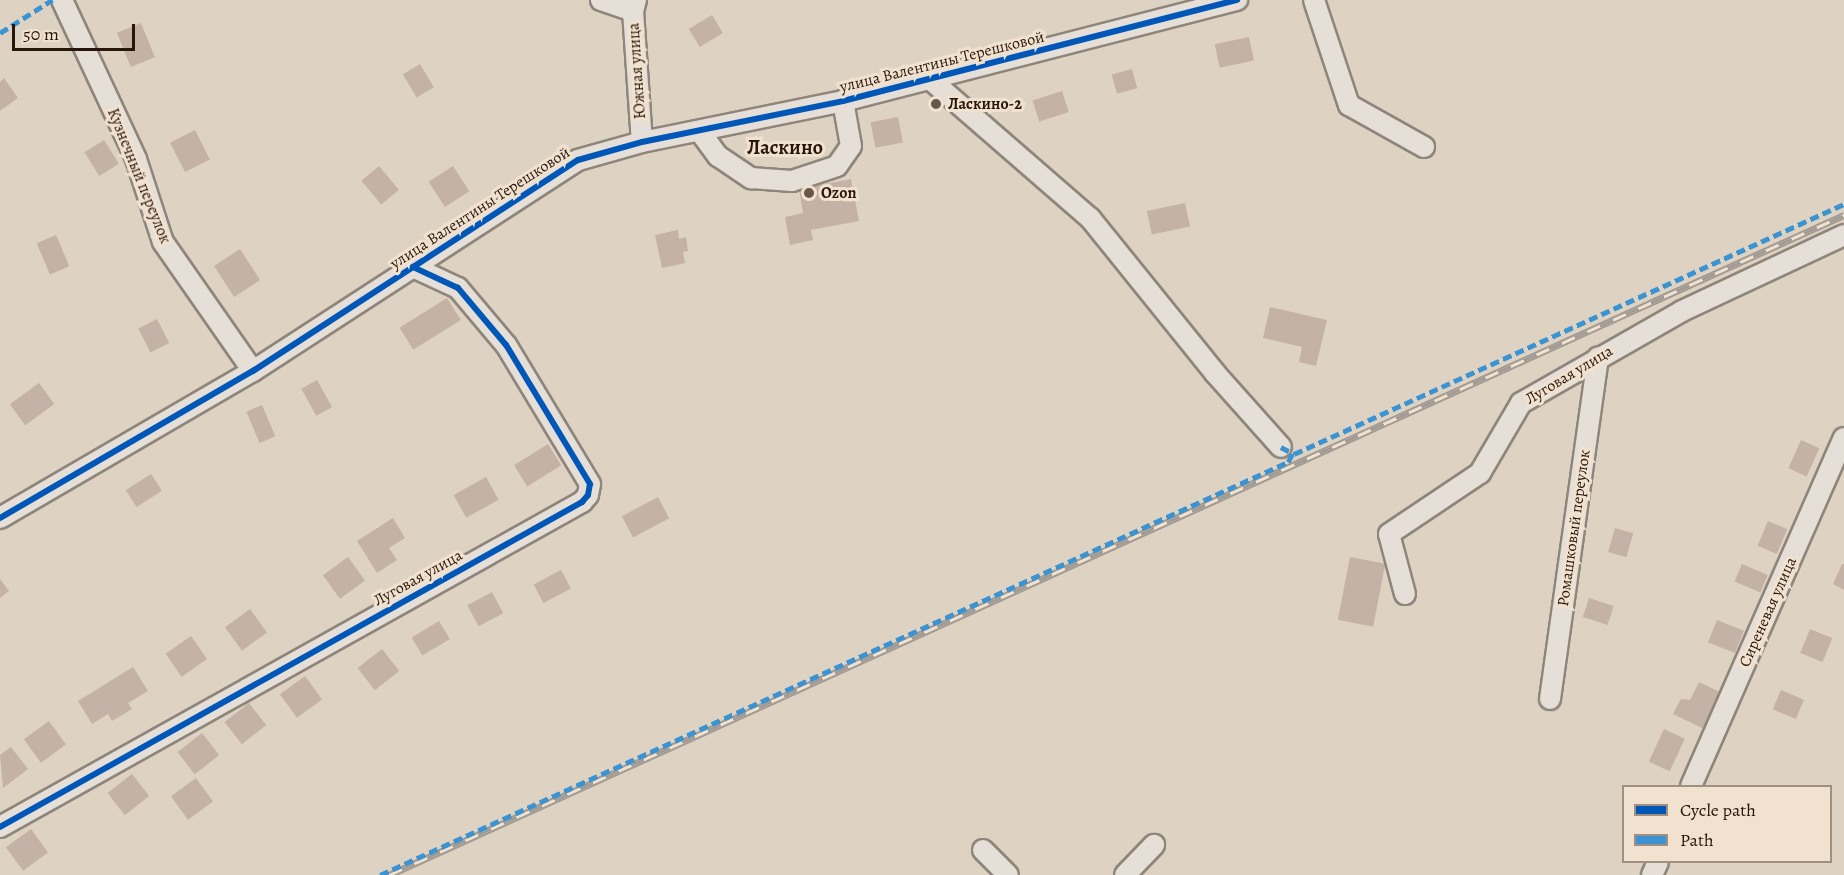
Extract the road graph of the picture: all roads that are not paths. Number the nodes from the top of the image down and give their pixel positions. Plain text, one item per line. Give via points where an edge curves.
1 (62, 0) edge
2 (601, 0) edge
3 (1237, 0) edge
4 (1314, 0) edge
5 (634, 6) edge
6 (931, 80) junction
7 (843, 101) junction
8 (700, 133) junction
9 (642, 142) junction
10 (1424, 147) dead end
11 (1844, 236) edge
12 (413, 267) junction
13 (1598, 357) junction
14 (253, 371) junction
15 (1844, 438) edge
16 (1281, 447) dead end
17 (0, 518) edge
18 (1406, 594) dead end
19 (1550, 699) dead end
20 (1691, 785) edge
21 (0, 827) edge
22 (1154, 846) dead end
23 (983, 850) dead end
24 (1008, 875) edge
25 (1125, 875) edge

1 - 14 street, Кузнечный переулок via 136,159 163,242
2 - 5 street
3 - 6 street, улица Валентины Терешковой
4 - 10 street via 1349,105
5 - 9 street, Южная улица
6 - 7 street, улица Валентины Терешковой
6 - 16 street via 1090,218 1215,373
7 - 8 street, улица Валентины Терешковой
7 - 8 street via 852,146 837,166 792,181 751,178 718,156
8 - 9 street, улица Валентины Терешковой
9 - 12 street, улица Валентины Терешковой via 578,160
11 - 13 street, Луговая улица via 1682,311
12 - 14 street, улица Валентины Терешковой
12 - 21 street, Луговая улица via 458,288 506,345 590,484 588,495
13 - 18 street, Луговая улица via 1521,402 1480,473 1389,534
13 - 19 street, Ромашковый переулок
14 - 17 street, улица Валентины Терешковой
15 - 20 street, Сиреневая улица
22 - 25 street
23 - 24 street

